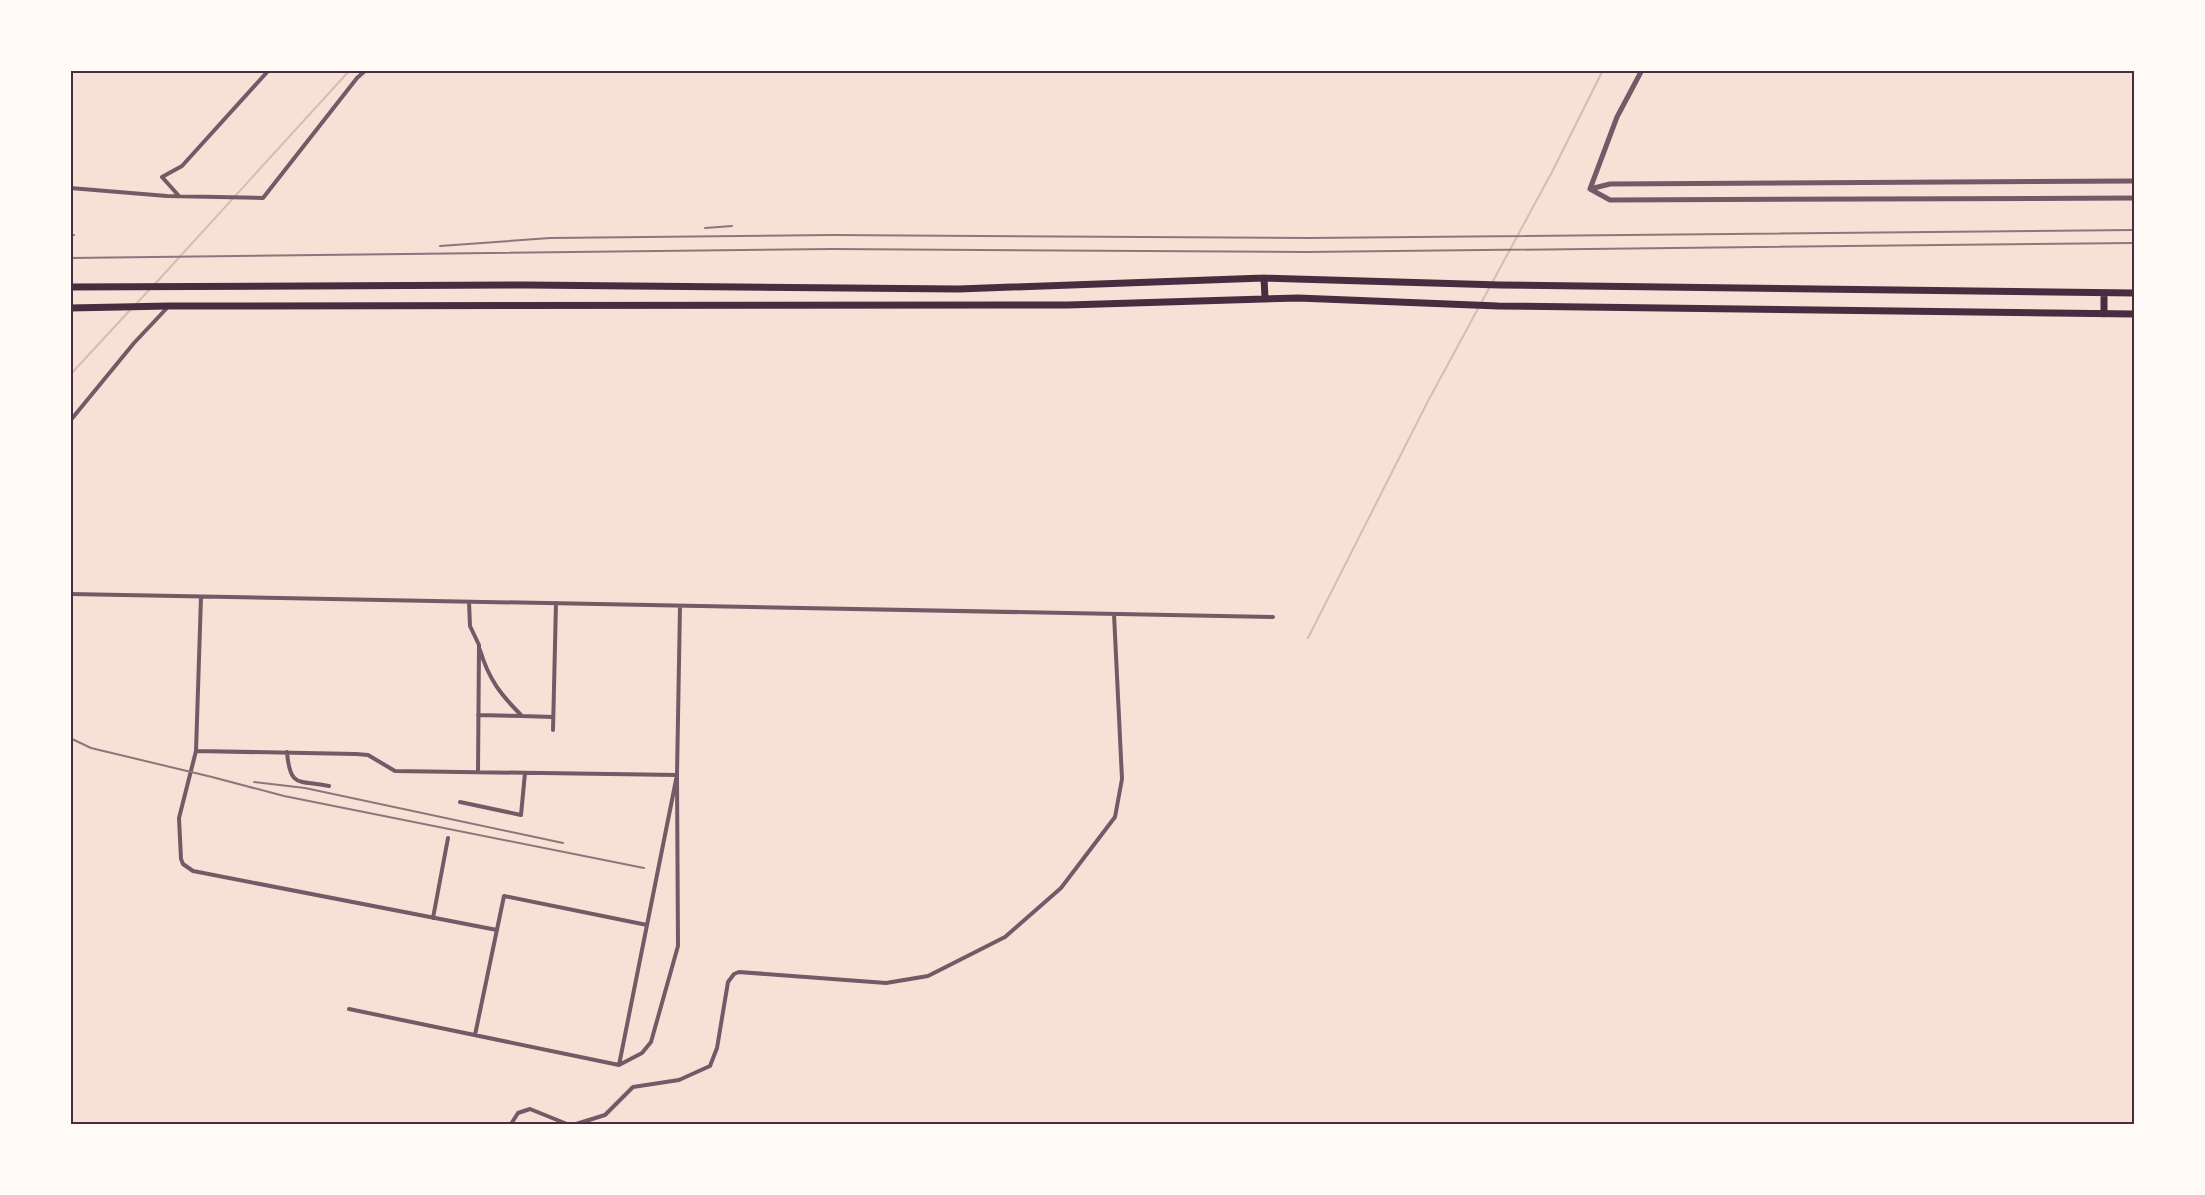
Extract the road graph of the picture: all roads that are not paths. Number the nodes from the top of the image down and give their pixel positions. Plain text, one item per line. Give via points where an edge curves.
1 (269, 70) edge
2 (366, 70) edge
3 (1642, 70) edge
4 (2134, 181) edge
5 (70, 188) edge
6 (1590, 189) junction
7 (179, 197) junction
8 (2134, 198) edge
9 (1264, 278) junction
10 (70, 288) edge
11 (2104, 293) junction
12 (2134, 293) edge
13 (1265, 298) junction
14 (169, 306) junction
15 (70, 308) edge
16 (2104, 314) junction
17 (2134, 314) edge
18 (70, 421) edge
19 (70, 594) edge
20 (201, 597) junction
21 (469, 602) junction
22 (555, 603) junction
23 (680, 606) junction
24 (1114, 614) junction
25 (1273, 617) dead end
26 (479, 645) junction
27 (478, 715) junction
28 (522, 716) junction
29 (553, 717) junction
30 (553, 730) dead end
31 (196, 751) junction
32 (287, 753) junction
33 (477, 772) junction
34 (525, 773) junction
35 (676, 775) junction
36 (329, 786) dead end
37 (460, 802) dead end
38 (448, 838) dead end
39 (433, 918) junction
40 (647, 925) junction
41 (497, 930) junction
42 (349, 1009) dead end
43 (475, 1035) junction
44 (619, 1065) junction
45 (511, 1125) edge
46 (567, 1125) edge
47 (576, 1125) edge

1 - 7 street via 182,166 162,177
2 - 7 street via 263,198
3 - 6 street via 1617,117
4 - 6 street via 1610,184
5 - 7 street
6 - 8 street via 1610,201
9 - 10 highway via 959,289 527,285
9 - 11 highway
9 - 13 highway
11 - 12 highway
11 - 16 highway
13 - 14 highway via 1068,305
13 - 16 highway via 1468,305
14 - 15 highway
14 - 18 street
16 - 17 highway
19 - 20 street
20 - 21 street
20 - 31 street
21 - 22 street
21 - 26 street via 470,626
22 - 23 street
22 - 29 street
23 - 24 street
23 - 35 street
24 - 25 street
24 - 47 street via 1122,779 1119,798 1115,817 1061,888 1005,937 928,976 886,983 739,972 728,982 717,1048 710,1066 679,1080 633,1087 605,1115
26 - 27 street
26 - 28 street via 487,672 502,696
27 - 28 street
27 - 33 street
28 - 29 street
29 - 30 street
31 - 32 street
31 - 39 street via 179,818 181,859 188,868
32 - 33 street via 368,755 395,771
32 - 36 street via 292,777
33 - 34 street
34 - 35 street
34 - 37 street via 521,815
35 - 40 street
35 - 44 street via 678,946 651,1042 642,1053
38 - 39 street
39 - 41 street
40 - 41 street via 504,896
40 - 44 street
41 - 43 street
42 - 43 street
43 - 44 street
45 - 46 street via 518,1113 530,1109

